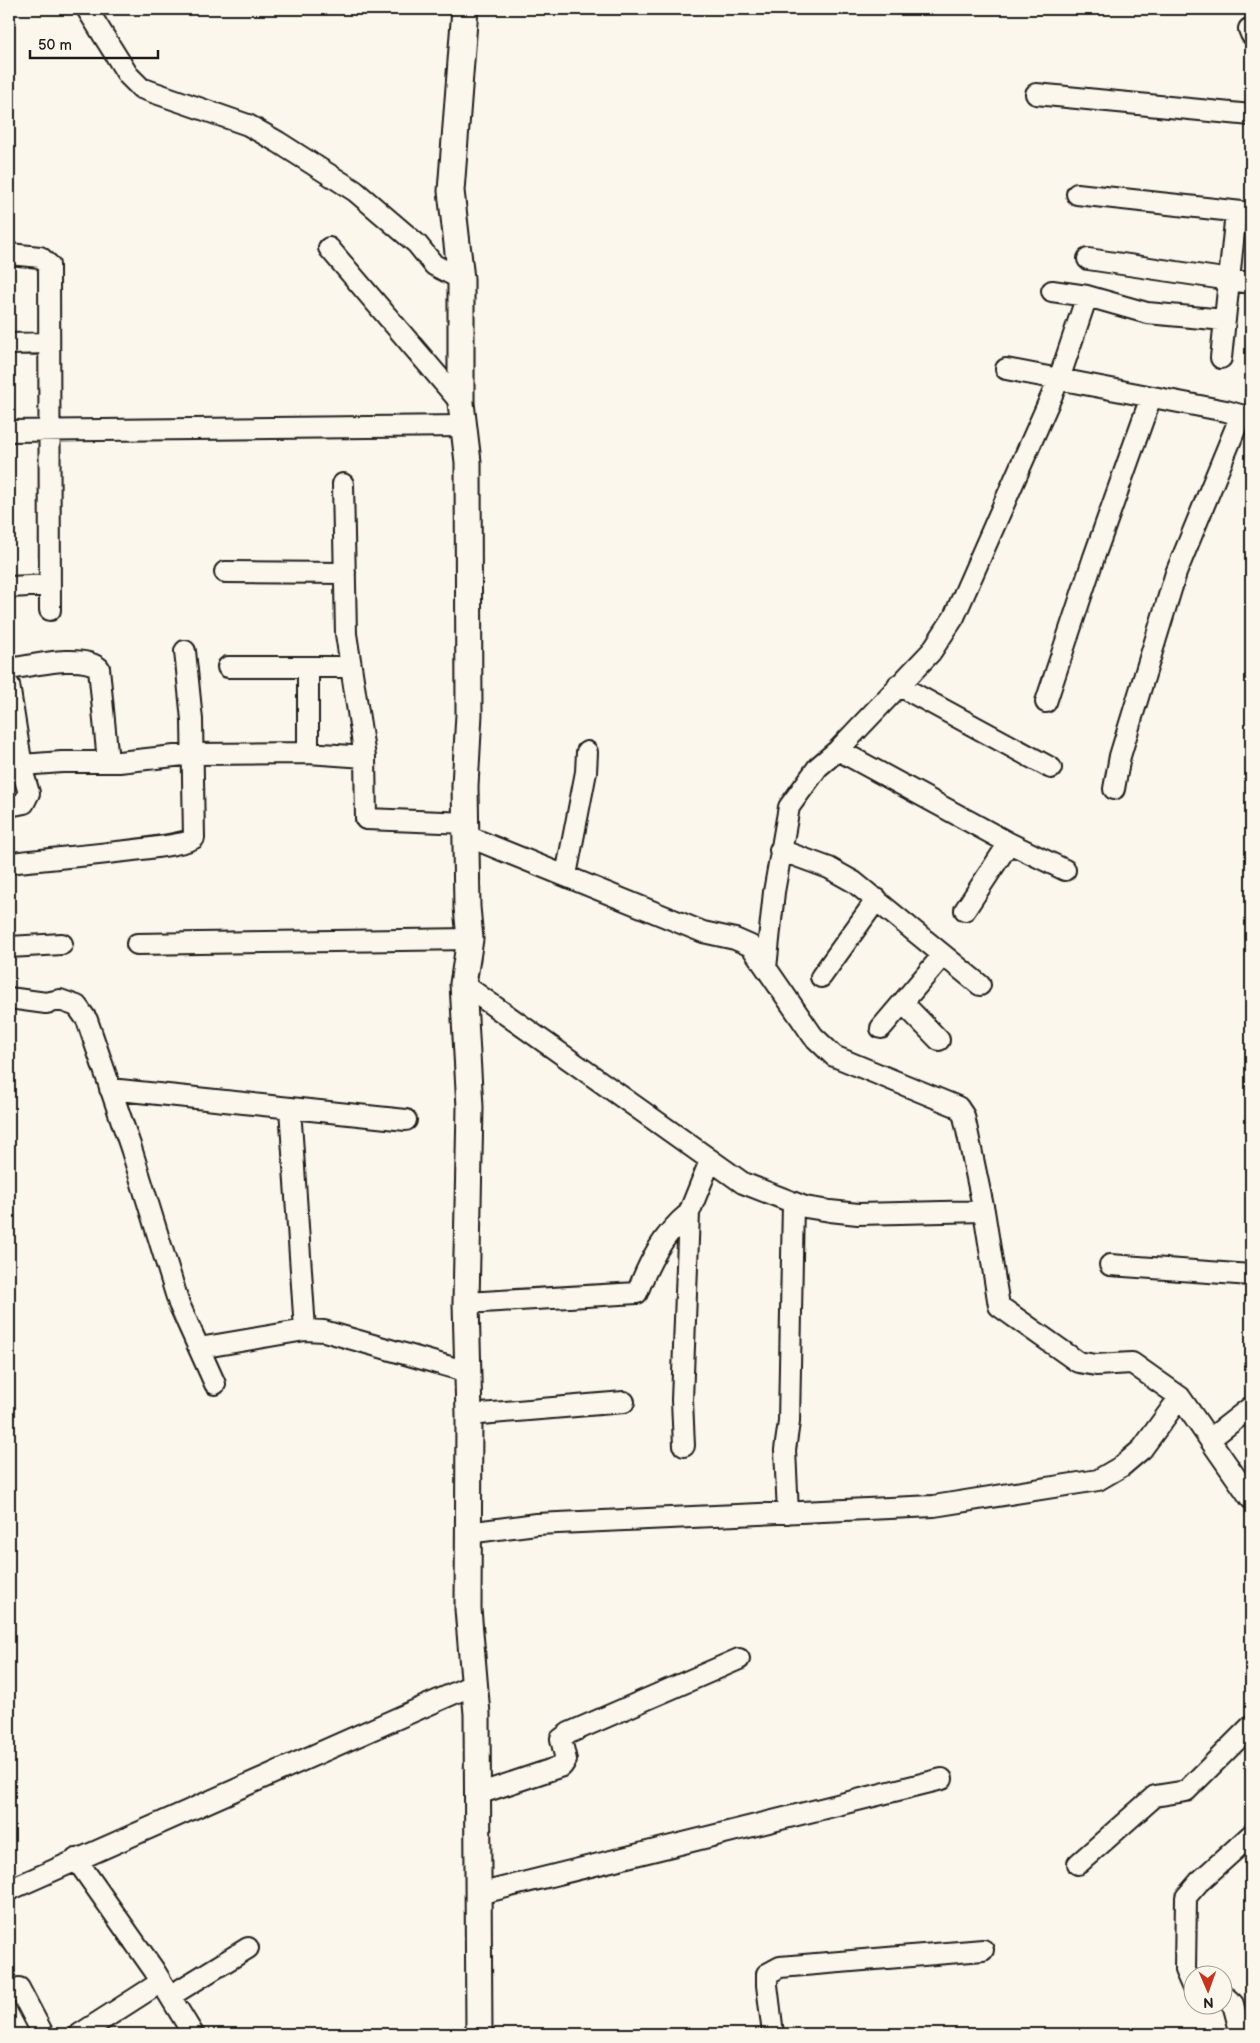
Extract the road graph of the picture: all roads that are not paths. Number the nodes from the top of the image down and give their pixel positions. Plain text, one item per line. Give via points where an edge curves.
1 (88, 9) edge
2 (465, 9) edge
3 (1036, 94) dead end
4 (1251, 115) edge
5 (1077, 194) dead end
6 (1244, 212) edge
7 (329, 248) dead end
8 (9, 254) edge
9 (1088, 259) dead end
10 (461, 279) junction
11 (1229, 280) junction
12 (1251, 283) edge
13 (1052, 291) dead end
14 (1087, 296) junction
15 (1225, 320) junction
16 (9, 344) edge
17 (49, 344) junction
18 (1222, 358) dead end
19 (1006, 369) dead end
20 (1059, 379) junction
21 (1151, 397) junction
22 (462, 414) junction
23 (1246, 417) edge
24 (9, 431) edge
25 (49, 431) junction
26 (343, 484) dead end
27 (225, 572) dead end
28 (345, 573) junction
29 (50, 586) junction
30 (9, 587) edge
31 (50, 610) dead end
32 (185, 651) dead end
33 (228, 667) dead end
34 (308, 667) junction
35 (350, 667) junction
36 (9, 669) edge
37 (9, 685) edge
38 (898, 685) junction
39 (1046, 702) dead end
40 (838, 750) junction
41 (587, 752) dead end
42 (308, 753) junction
43 (193, 754) junction
44 (365, 757) junction
45 (108, 762) junction
46 (22, 766) junction
47 (1051, 768) dead end
48 (1114, 789) dead end
49 (9, 806) edge
50 (468, 830) junction
51 (1009, 843) junction
52 (780, 850) junction
53 (9, 863) edge
54 (1065, 870) dead end
55 (566, 875) junction
56 (877, 899) junction
57 (965, 910) dead end
58 (470, 939) junction
59 (62, 944) dead end
60 (137, 944) dead end
61 (9, 947) edge
62 (943, 955) junction
63 (766, 968) junction
64 (820, 976) dead end
65 (463, 984) junction
66 (980, 985) dead end
67 (9, 998) edge
68 (902, 1003) junction
69 (881, 1028) dead end
70 (939, 1040) dead end
71 (110, 1089) junction
72 (290, 1108) junction
73 (406, 1120) dead end
74 (710, 1161) junction
75 (793, 1203) junction
76 (984, 1211) junction
77 (689, 1213) junction
78 (1110, 1265) dead end
79 (1251, 1275) edge
80 (466, 1303) junction
81 (305, 1330) junction
82 (199, 1348) junction
83 (468, 1372) junction
84 (216, 1384) dead end
85 (1180, 1397) junction
86 (624, 1402) dead end
87 (1251, 1407) edge
88 (469, 1415) junction
89 (1210, 1439) junction
90 (684, 1446) dead end
91 (1251, 1499) edge
92 (788, 1513) junction
93 (468, 1533) junction
94 (739, 1659) dead end
95 (475, 1684) junction
96 (1251, 1726) edge
97 (942, 1779) dead end
98 (478, 1794) junction
99 (1251, 1835) edge
100 (76, 1859) junction
101 (1078, 1864) dead end
102 (9, 1890) edge
103 (478, 1894) junction
104 (248, 1948) dead end
105 (983, 1950) dead end
106 (1185, 1966) edge
107 (19, 1988) dead end
108 (166, 1989) junction
109 (1232, 2003) edge
110 (1244, 2013) edge
111 (43, 2034) edge
112 (80, 2034) edge
113 (193, 2034) edge
114 (479, 2034) edge
115 (773, 2034) edge
116 (1241, 2034) edge

1 - 10 street via 128,75 141,88 248,125 278,142 356,191 417,244 434,265
2 - 10 street via 451,191
3 - 4 street
5 - 6 street
6 - 11 street
7 - 22 street
8 - 17 street via 40,257 49,265
9 - 11 street
10 - 22 street
11 - 12 street
11 - 15 street
13 - 14 street
14 - 15 street via 1147,313
14 - 20 street
15 - 18 street
16 - 17 street
17 - 25 street
19 - 20 street
20 - 21 street
20 - 38 street via 954,617 931,652
21 - 23 street
21 - 39 street
22 - 25 street
22 - 50 street via 468,462
23 - 48 street via 1176,573 1120,756
24 - 25 street
25 - 29 street
26 - 28 street
27 - 28 street
28 - 35 street
29 - 30 street
29 - 31 street
32 - 43 street
33 - 34 street
34 - 35 street
34 - 42 street
35 - 44 street
36 - 45 street via 78,660 93,663 99,668
37 - 46 street
38 - 40 street
38 - 47 street
40 - 51 street
40 - 52 street via 818,767 795,796 789,807
41 - 55 street
42 - 43 street
42 - 44 street
43 - 45 street
43 - 53 street via 194,838 190,842
44 - 50 street via 366,819
45 - 46 street
46 - 49 street via 29,793 24,803
50 - 55 street
50 - 58 street
51 - 54 street
51 - 57 street
52 - 56 street via 829,868
52 - 63 street
55 - 63 street via 703,932 751,946
56 - 62 street
56 - 64 street
58 - 60 street
58 - 65 street
59 - 61 street
62 - 66 street
62 - 68 street
63 - 76 street via 813,1036 834,1056 958,1107 964,1116
65 - 74 street
65 - 80 street via 470,1122
67 - 71 street via 46,1003 60,1000 77,1006 91,1029
68 - 69 street
68 - 70 street
71 - 72 street
71 - 82 street via 179,1304
72 - 73 street
72 - 81 street
74 - 75 street via 743,1183
74 - 77 street
75 - 76 street via 813,1209 858,1214
75 - 92 street via 790,1422 785,1450
76 - 85 street via 999,1306 1078,1362 1096,1366 1132,1363
77 - 80 street via 659,1246 637,1293
77 - 90 street via 682,1400
78 - 79 street
80 - 83 street
81 - 82 street
81 - 83 street via 324,1331
82 - 84 street
83 - 88 street
85 - 89 street
85 - 92 street via 1142,1449 1098,1480 934,1506
86 - 88 street
87 - 89 street
88 - 93 street
89 - 91 street
92 - 93 street via 536,1524
93 - 95 street via 468,1609
94 - 98 street via 569,1733 561,1739 566,1760 562,1766
95 - 98 street
95 - 100 street
96 - 101 street via 1186,1791 1155,1796
97 - 103 street
98 - 103 street
99 - 106 street via 1186,1897
100 - 102 street
100 - 108 street
103 - 114 street
104 - 108 street
105 - 115 street via 780,1967 767,1974
107 - 111 street
108 - 112 street
108 - 113 street
109 - 110 street
110 - 116 street

